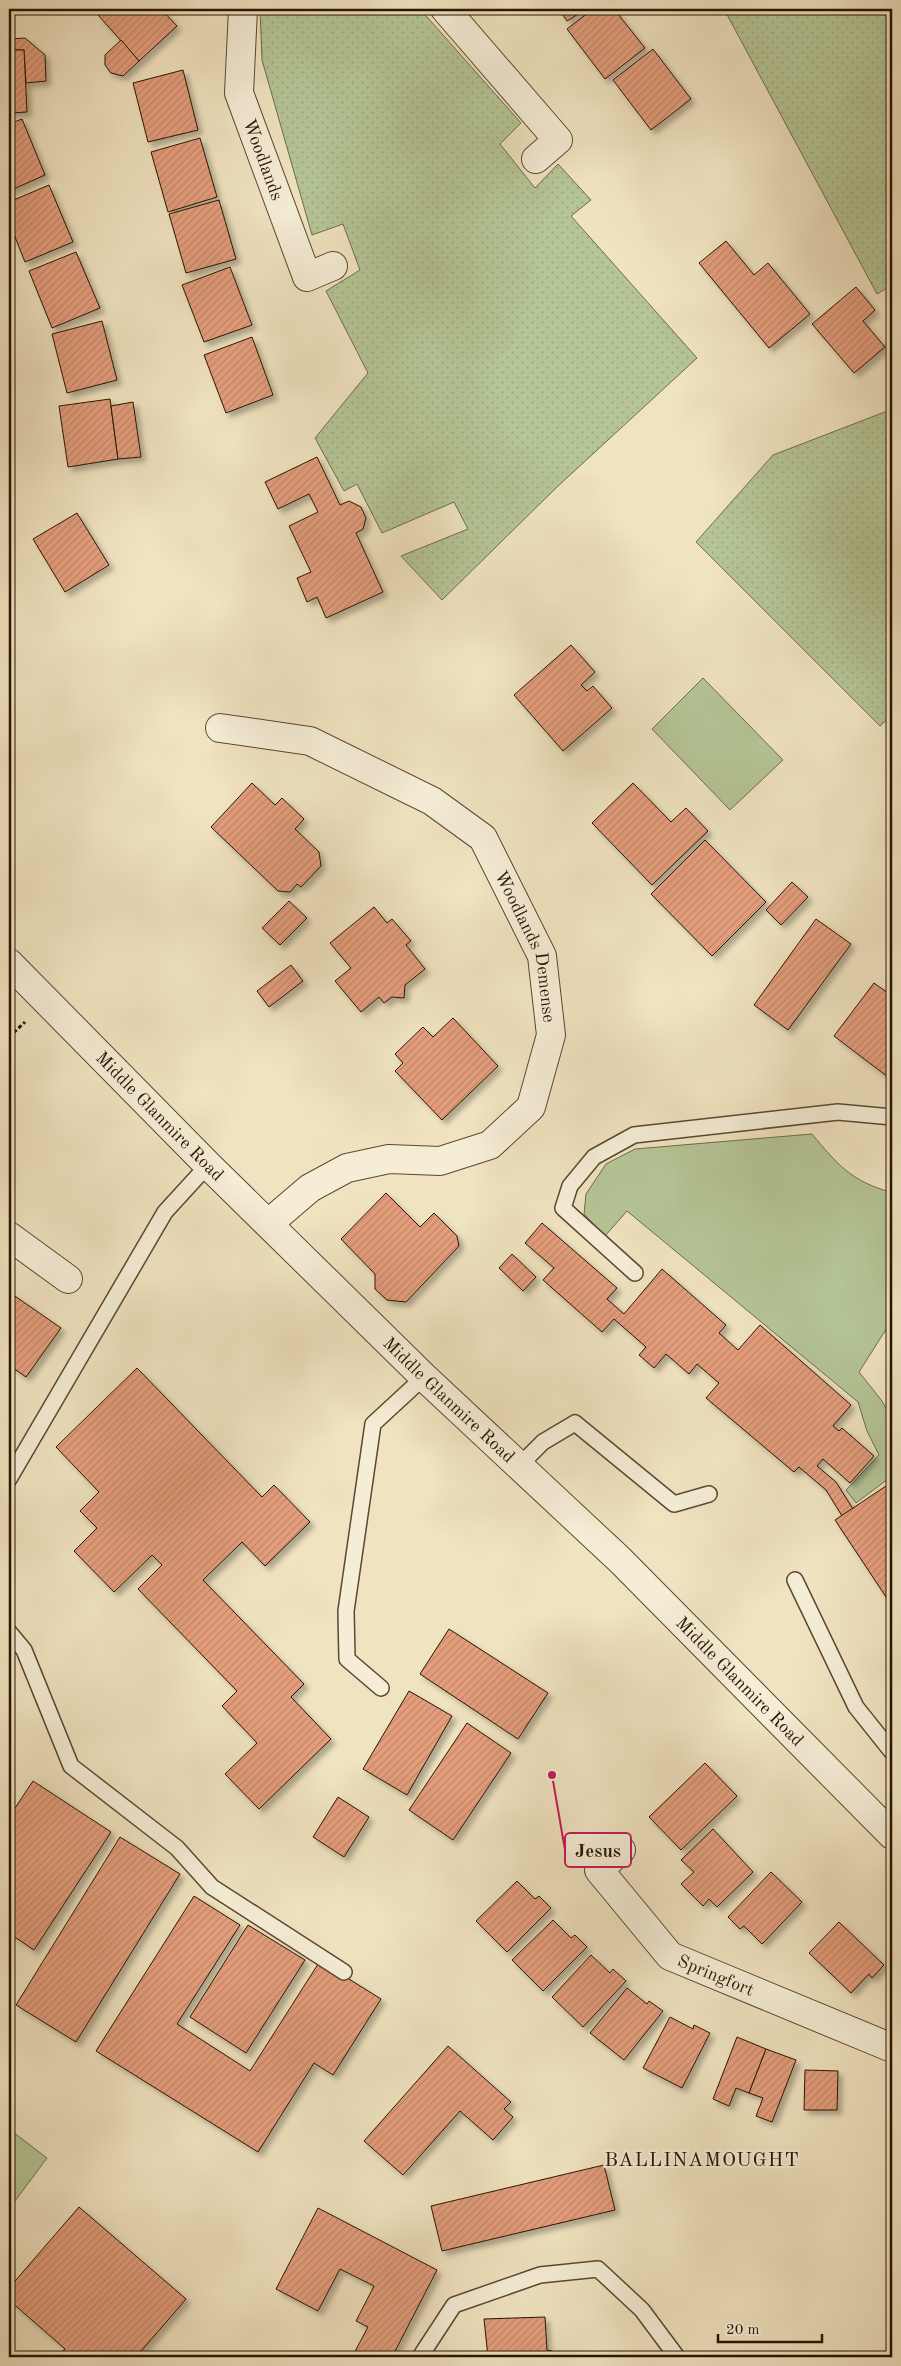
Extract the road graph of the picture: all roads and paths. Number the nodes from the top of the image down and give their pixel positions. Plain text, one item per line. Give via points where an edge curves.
1 (243, 9) edge
2 (445, 9) edge
3 (536, 159) dead end
4 (333, 266) dead end
5 (220, 728) dead end
6 (9, 963) edge
7 (892, 1117) edge
8 (208, 1164) junction
9 (269, 1223) junction
10 (9, 1236) edge
11 (635, 1273) dead end
12 (68, 1279) dead end
13 (424, 1377) junction
14 (519, 1466) junction
15 (9, 1480) edge
16 (709, 1494) dead end
17 (795, 1580) dead end
18 (9, 1632) edge
19 (380, 1688) dead end
20 (892, 1752) edge
21 (892, 1835) edge
22 (621, 1850) dead end
23 (344, 1972) dead end
24 (892, 2048) edge
25 (420, 2357) edge
26 (677, 2357) edge

1 - 4 street, Woodlands via 239,93 307,277
2 - 3 street via 558,140
5 - 9 street, Woodlands Demense via 310,741 432,801 483,838 542,956 551,1035 531,1107 490,1145 440,1161 389,1159 347,1168 310,1188
6 - 8 street, Middle Glanmire Road
7 - 11 lane via 838,1112 634,1135 594,1157 570,1186 563,1208
8 - 9 street, Middle Glanmire Road
8 - 15 lane via 165,1212
9 - 13 street, Middle Glanmire Road
10 - 12 street
13 - 14 street, Middle Glanmire Road
13 - 19 lane via 372,1424 346,1611 347,1658
14 - 16 lane via 543,1442 575,1423 674,1504
14 - 21 street, Middle Glanmire Road via 620,1560
17 - 20 lane via 856,1708
18 - 23 lane via 24,1650 71,1766 177,1848 212,1886
22 - 24 street, Springfort via 599,1870 670,1956
25 - 26 lane via 454,2304 540,2275 598,2269 642,2310

